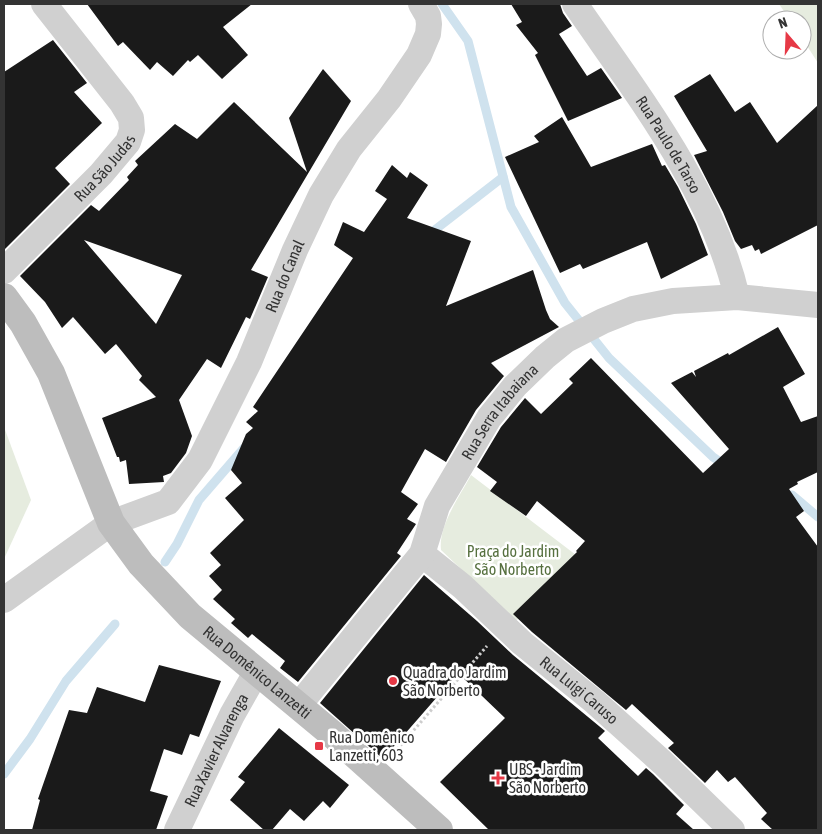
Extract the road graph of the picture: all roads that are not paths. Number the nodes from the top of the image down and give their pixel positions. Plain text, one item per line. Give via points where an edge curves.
1 (44, 4) edge
2 (421, 4) edge
3 (575, 4) edge
4 (4, 271) edge
5 (737, 296) junction
6 (4, 297) edge
7 (818, 305) edge
8 (111, 524) junction
9 (422, 554) junction
10 (4, 600) edge
11 (257, 671) junction
12 (298, 706) junction
13 (177, 830) edge
14 (438, 830) edge
15 (732, 830) edge

1 - 4 street, Rua São Judas via 122,103 131,118 132,130 128,142 101,174
2 - 8 street, Rua do Canal via 429,24 419,55 349,149 320,195 249,362 200,460 168,502
3 - 5 street, Rua Paulo de Tarso via 652,117 694,186 721,242
5 - 7 street, Rua Serra Itabaiana
5 - 9 street, Rua Serra Itabaiana via 673,301 633,309 566,340 545,357 489,418 437,506
6 - 8 main road, Rua Domênico Lanzetti via 51,373
8 - 10 street, Rua do Canal
8 - 11 main road, Rua Domênico Lanzetti via 141,564 190,616
9 - 12 street, Rua Serra Itabaiana
9 - 15 street, Rua Luigi Caruso via 595,702
11 - 12 main road, Rua Domênico Lanzetti
11 - 13 street, Rua Xavier Alvarenga via 232,715
12 - 14 main road, Rua Domênico Lanzetti

